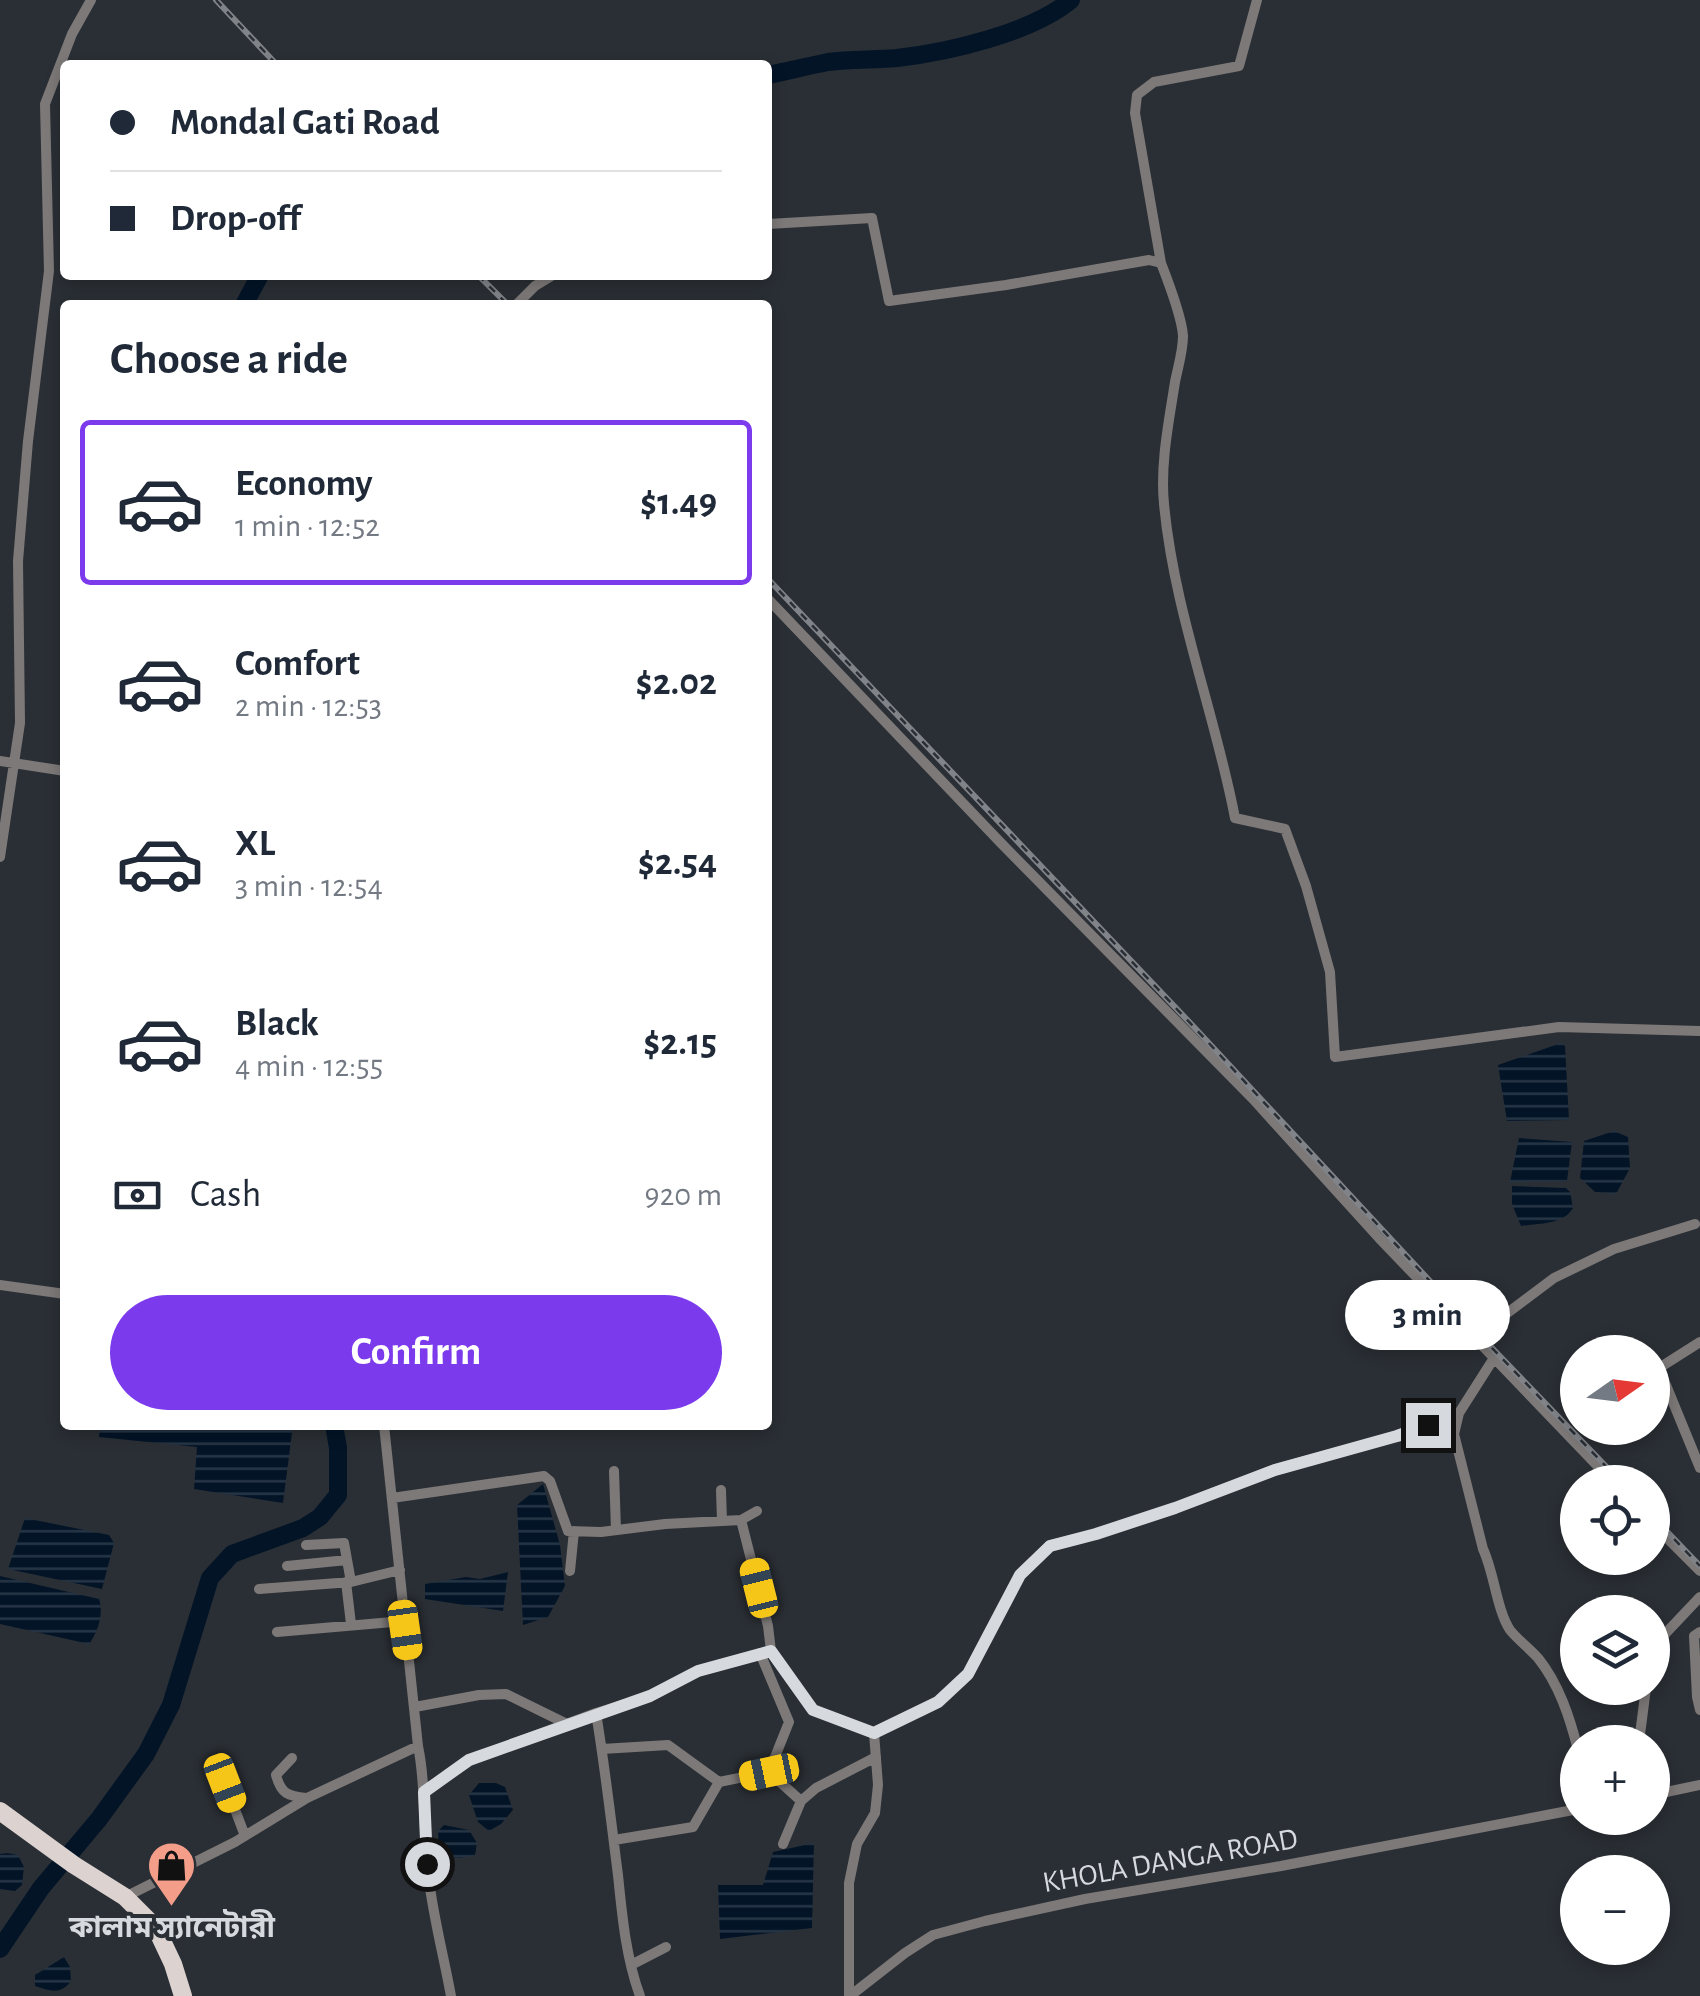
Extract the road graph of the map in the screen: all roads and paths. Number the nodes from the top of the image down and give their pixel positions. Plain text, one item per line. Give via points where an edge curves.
1 (90, 0) edge
2 (1258, 0) edge
3 (62, 60) edge
4 (60, 64) edge
5 (772, 224) edge
6 (1161, 263) junction
7 (545, 280) edge
8 (521, 300) edge
9 (772, 602) edge
10 (0, 761) edge
11 (15, 762) junction
12 (60, 770) edge
13 (0, 857) edge
14 (1700, 1031) edge
15 (1696, 1224) dead end
16 (0, 1285) edge
17 (60, 1293) edge
18 (1700, 1342) edge
19 (1490, 1353) junction
20 (1459, 1413) junction
21 (385, 1430) edge
22 (1597, 1465) edge
23 (1700, 1466) edge
24 (614, 1471) dead end
25 (721, 1490) dead end
26 (392, 1498) junction
27 (757, 1512) dead end
28 (741, 1520) junction
29 (722, 1521) junction
30 (616, 1530) junction
31 (574, 1531) junction
32 (1670, 1541) edge
33 (306, 1545) dead end
34 (348, 1560) junction
35 (287, 1566) dead end
36 (400, 1570) junction
37 (570, 1571) dead end
38 (1700, 1571) edge
39 (348, 1582) junction
40 (260, 1589) dead end
41 (1700, 1597) edge
42 (404, 1621) junction
43 (351, 1624) junction
44 (1670, 1629) edge
45 (277, 1632) dead end
46 (1700, 1632) edge
47 (766, 1652) junction
48 (415, 1707) junction
49 (1700, 1710) edge
50 (596, 1714) junction
51 (569, 1725) junction
52 (1572, 1725) edge
53 (874, 1733) junction
54 (418, 1746) junction
55 (602, 1749) junction
56 (876, 1757) junction
57 (292, 1758) dead end
58 (769, 1772) junction
59 (719, 1782) junction
60 (225, 1783) dead end
61 (1700, 1786) edge
62 (424, 1792) junction
63 (1670, 1792) edge
64 (307, 1798) junction
65 (801, 1801) junction
66 (0, 1811) edge
67 (1560, 1813) edge
68 (245, 1836) junction
69 (614, 1840) junction
70 (783, 1844) dead end
71 (125, 1898) junction
72 (666, 1947) dead end
73 (631, 1965) junction
74 (183, 1996) edge
75 (451, 1996) edge
76 (640, 1996) edge
77 (850, 1996) edge

1 - 3 street
2 - 6 street via 1239,66 1154,82 1137,95
4 - 11 street via 44,104 49,271 18,561
5 - 6 street via 872,218 888,300
6 - 14 street via 1183,335 1167,432 1164,500 1172,560 1235,818 1284,829 1306,886 1330,972 1335,1057 1559,1027
7 - 8 street
9 - 19 street
10 - 11 street
11 - 12 street
11 - 13 street
15 - 19 street via 1614,1249 1554,1278 1498,1320
16 - 17 street
18 - 23 street via 1659,1368
19 - 20 street
19 - 22 street
20 - 52 street via 1454,1434 1502,1611 1540,1660
20 - 53 street via 1050,1546 1020,1575 968,1674 938,1702
21 - 26 street
24 - 30 street
25 - 29 street
26 - 31 street via 544,1476
26 - 36 street
27 - 28 street
28 - 29 street
28 - 47 street via 768,1626
29 - 30 street
30 - 31 street
31 - 37 street
32 - 38 street
33 - 34 street via 344,1543
34 - 35 street
34 - 39 street
36 - 39 street
36 - 42 street
39 - 40 street
39 - 43 street
41 - 44 street
42 - 43 street
42 - 48 street
43 - 45 street
46 - 49 street via 1694,1636
47 - 50 street via 698,1671
47 - 53 street via 813,1710
47 - 58 street via 789,1722
48 - 51 street via 506,1694
48 - 54 street
50 - 51 street
50 - 55 street
51 - 62 street via 469,1760
53 - 56 street
54 - 62 street
54 - 64 street
55 - 59 street via 668,1744
55 - 69 street
56 - 65 street
56 - 77 street via 874,1813 857,1844 849,1883
57 - 64 street via 276,1775 279,1787 290,1797
58 - 59 street
58 - 65 street
59 - 69 street via 693,1826
60 - 68 street
61 - 63 street
62 - 75 street via 427,1864
64 - 68 street
65 - 70 street
66 - 71 highway
67 - 77 street, KHOLA DANGA ROAD via 985,1920 933,1935
68 - 71 street
69 - 73 street
71 - 74 highway via 156,1928
72 - 73 street
73 - 76 street

